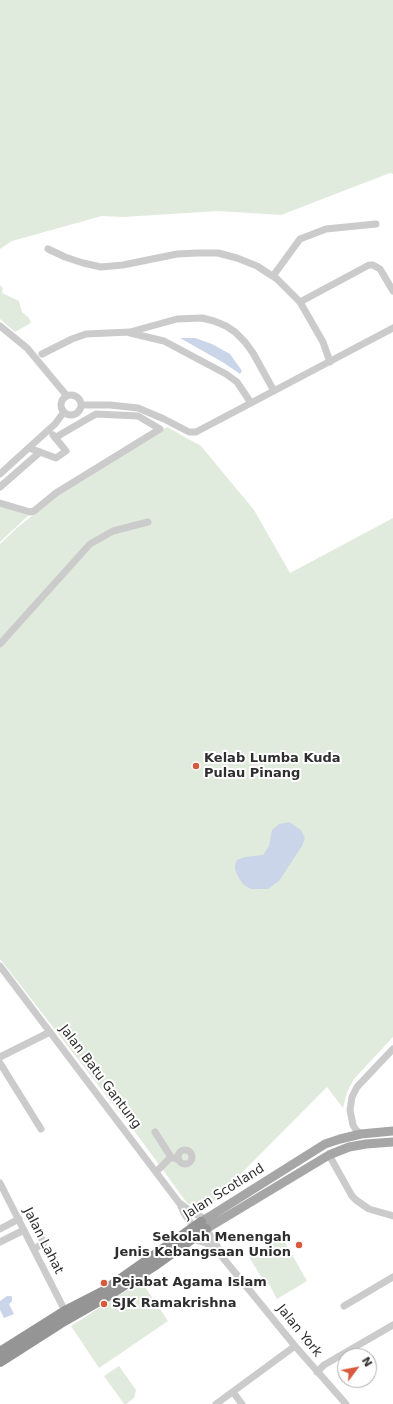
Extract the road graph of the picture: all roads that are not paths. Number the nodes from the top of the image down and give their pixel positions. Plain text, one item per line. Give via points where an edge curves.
1 (376, 224) dead end
2 (48, 249) dead end
3 (273, 276) junction
4 (393, 291) edge
5 (300, 302) junction
6 (0, 326) edge
7 (393, 328) edge
8 (130, 332) junction
9 (42, 354) dead end
10 (330, 362) junction
11 (274, 391) junction
12 (67, 396) junction
13 (251, 403) junction
14 (81, 405) junction
15 (64, 412) junction
16 (49, 430) junction
17 (55, 438) junction
18 (29, 448) junction
19 (40, 452) junction
20 (0, 474) edge
21 (0, 487) edge
22 (0, 503) edge
23 (148, 522) dead end
24 (0, 644) edge
25 (0, 966) edge
26 (50, 1032) junction
27 (393, 1049) edge
28 (0, 1057) edge
29 (0, 1063) edge
30 (41, 1129) dead end
31 (155, 1132) dead end
32 (393, 1132) edge
33 (361, 1134) junction
34 (393, 1142) edge
35 (329, 1155) junction
36 (171, 1157) junction
37 (179, 1160) dead end
38 (156, 1172) junction
39 (0, 1183) edge
40 (180, 1204) junction
41 (393, 1216) edge
42 (19, 1219) junction
43 (199, 1228) junction
44 (0, 1229) edge
45 (36, 1229) dead end
46 (24, 1230) junction
47 (0, 1242) edge
48 (34, 1249) junction
49 (219, 1253) junction
50 (393, 1277) edge
51 (344, 1306) dead end
52 (65, 1311) junction
53 (393, 1325) edge
54 (295, 1346) junction
55 (0, 1352) edge
56 (0, 1362) edge
57 (317, 1372) junction
58 (233, 1392) junction
59 (216, 1404) edge
60 (242, 1404) edge
61 (346, 1404) edge

1 - 3 street via 326,229 300,239
2 - 3 street via 65,258 100,267 123,266 177,254 218,254 257,266
3 - 5 street
4 - 5 street via 380,269 369,265
5 - 10 street via 323,342
6 - 12 street via 27,348
7 - 10 street
8 - 9 street via 86,334
8 - 11 street via 177,319 202,318 214,321 235,332 244,342
8 - 13 street via 164,341 226,374 237,382
10 - 11 street
11 - 13 street
12 - 14 street via 73,395
12 - 15 street via 61,403
13 - 14 street via 192,433 138,408
14 - 15 street via 73,414
15 - 16 street
16 - 17 street
16 - 18 street
17 - 19 street via 66,451 56,458
17 - 22 street via 96,414 138,416 160,429 56,493 34,511
18 - 19 street
18 - 20 street
19 - 21 street
23 - 24 street via 113,531 90,544
25 - 26 street, Jalan Batu Gantung
26 - 28 street
26 - 38 street, Jalan Batu Gantung
27 - 33 street via 357,1087 352,1097 350,1110 356,1130
29 - 30 street
31 - 36 street
32 - 33 main road, Jalan Scotland
33 - 43 main road, Jalan Scotland via 325,1144
34 - 35 main road, Jalan Scotland via 350,1147
35 - 41 street via 356,1200 368,1209
35 - 43 main road, Jalan Scotland
36 - 37 street
36 - 38 street
38 - 40 street, Jalan Batu Gantung
39 - 42 street, Jalan Lahat
40 - 43 street, Jalan Batu Gantung via 184,1213
40 - 43 street, Jalan Batu Gantung via 193,1213
42 - 44 street
42 - 46 street, Jalan Lahat
43 - 49 street, Jalan York via 217,1246
43 - 49 street, Jalan York via 206,1243
43 - 52 highway, Jalan Scotland via 102,1292
43 - 56 highway, Jalan Scotland via 157,1264
45 - 48 street via 44,1243
46 - 47 street
46 - 48 street, Jalan Lahat
48 - 52 street, Jalan Lahat
49 - 54 street, Jalan York
50 - 51 street
52 - 55 highway, Jalan Scotland
53 - 57 street via 324,1365
54 - 57 street, Jalan York
54 - 58 street
57 - 61 street, Jalan York
58 - 59 street
58 - 60 street

